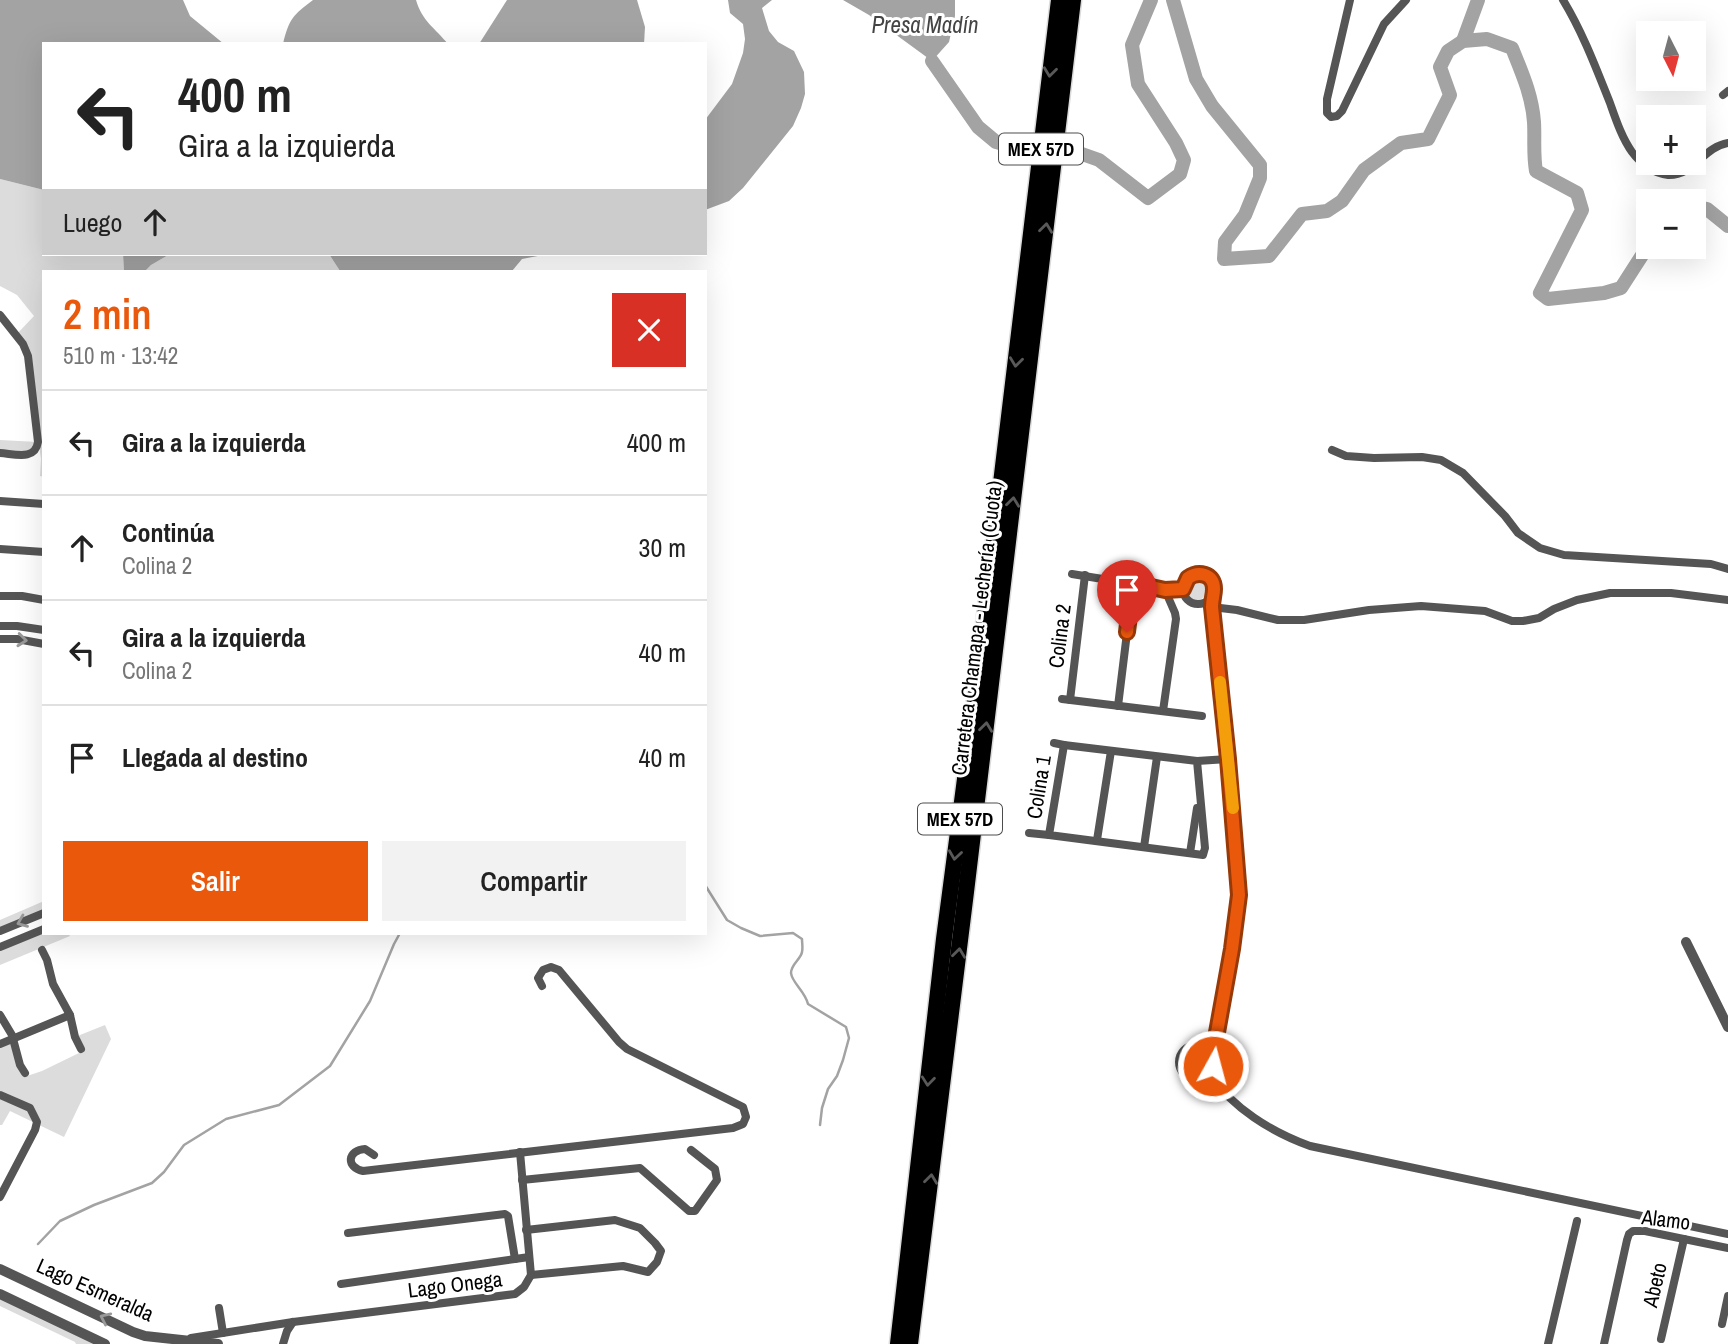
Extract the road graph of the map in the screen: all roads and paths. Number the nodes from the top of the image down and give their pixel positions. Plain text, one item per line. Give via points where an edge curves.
1 (1350, 0) edge
2 (1406, 0) edge
3 (1563, 0) edge
4 (1065, 3) edge
5 (1728, 144) edge
6 (1031, 295) junction
7 (0, 315) edge
8 (1332, 450) dead end
9 (0, 453) edge
10 (0, 501) edge
11 (42, 504) edge
12 (0, 549) edge
13 (42, 552) edge
14 (1728, 569) edge
15 (1072, 574) dead end
16 (1085, 575) junction
17 (1133, 583) junction
18 (1165, 590) junction
19 (1184, 592) junction
20 (0, 596) edge
21 (42, 600) edge
22 (1728, 600) edge
23 (1212, 602) junction
24 (1171, 605) junction
25 (0, 626) edge
26 (42, 630) edge
27 (0, 639) edge
28 (42, 644) edge
29 (1118, 706) junction
30 (1163, 711) junction
31 (1202, 716) dead end
32 (1054, 743) dead end
33 (1064, 745) junction
34 (1111, 751) junction
35 (1157, 757) junction
36 (1228, 759) junction
37 (1197, 761) junction
38 (1199, 795) junction
39 (1028, 833) dead end
40 (1049, 835) junction
41 (1097, 840) junction
42 (1144, 847) junction
43 (1190, 853) junction
44 (42, 914) edge
45 (42, 930) edge
46 (0, 931) edge
47 (1686, 942) dead end
48 (0, 947) edge
49 (42, 950) dead end
50 (542, 986) dead end
51 (0, 1015) edge
52 (70, 1015) junction
53 (1728, 1027) edge
54 (13, 1039) junction
55 (0, 1044) edge
56 (81, 1049) dead end
57 (1209, 1050) junction
58 (25, 1073) dead end
59 (1209, 1074) junction
60 (0, 1095) edge
61 (691, 1150) dead end
62 (520, 1152) junction
63 (374, 1155) dead end
64 (522, 1180) junction
65 (0, 1197) edge
66 (1577, 1221) dead end
67 (526, 1230) junction
68 (348, 1233) dead end
69 (1728, 1234) edge
70 (1684, 1239) junction
71 (1728, 1248) edge
72 (529, 1257) junction
73 (515, 1259) junction
74 (0, 1269) edge
75 (531, 1275) junction
76 (341, 1284) dead end
77 (0, 1294) edge
78 (1728, 1296) edge
79 (219, 1308) dead end
80 (293, 1322) junction
81 (1721, 1324) dead end
82 (223, 1333) junction
83 (1661, 1339) dead end
84 (175, 1340) junction
85 (105, 1344) edge
86 (218, 1344) edge
87 (283, 1344) edge
88 (898, 1344) edge
89 (910, 1344) edge
90 (1548, 1344) edge
91 (1604, 1344) edge

1 - 2 street via 1327,99 1331,117 1342,111 1384,24
3 - 5 street via 1624,139 1644,165 1656,173 1680,173 1713,148
4 - 6 highway, Carretera Chamapa - Lechería (Cuota) / MEX 57D
6 -> 88 highway, Carretera Chamapa - Lechería (Cuota) / MEX 57D via 944,939
89 -> 6 highway, Carretera Chamapa - Lechería (Cuota) / MEX 57D via 958,963
7 - 9 street via 28,356 38,448 28,455
8 - 14 street via 1346,456 1441,460 1463,473 1518,533 1540,548 1564,555 1711,564
10 - 11 street
12 - 13 street
15 - 16 street, Colina 2
16 - 17 street, Colina 2
16 - 29 street, Colina 2 via 1066,700
17 - 18 street, Colina 2
17 - 29 street
18 - 19 street, Colina 2
18 - 24 street
19 - 23 street via 1190,602
19 - 23 street via 1191,575 1203,574 1214,585
19 - 24 street
20 - 21 street
22 - 23 street via 1671,593 1610,593 1523,621 1485,611 1421,606 1278,620
23 - 36 street
24 - 30 street via 1176,619
25 - 26 street
27 -> 28 street
29 - 30 street, Colina 2
30 - 31 street, Colina 2
32 - 33 street, Colina 1
33 - 34 street, Colina 1
33 - 40 street, Colina 1
34 - 35 street, Colina 1
34 - 41 street
35 - 37 street, Colina 1
35 - 42 street
36 - 37 street, Colina 1
36 - 57 street via 1239,895 1216,1038
37 - 38 street, Colina 1
38 - 43 street, Colina 1
38 - 43 street, Colina 1 via 1207,856
39 - 40 street, Colina 1
40 - 41 street, Colina 1
41 - 42 street, Colina 1
42 - 43 street, Colina 1
44 -> 46 street
45 - 48 street
47 - 53 street
49 - 52 street
50 - 62 street via 538,978 543,970 559,970 627,1049 734,1101 747,1117 733,1128
51 - 54 street
52 - 54 street
52 - 56 street
54 - 55 street
54 - 58 street
57 - 59 street via 1213,1066
57 - 59 street via 1189,1046 1178,1062 1189,1078
59 - 69 street via 1236,1104 1288,1138 1310,1146
60 - 65 street via 30,1108 37,1122
61 - 64 street via 715,1169 717,1180 695,1211 689,1211 640,1168
62 - 63 street via 363,1171 352,1165 358,1149
62 - 64 street, Lago Onega
64 - 67 street, Lago Onega
66 - 90 street
67 - 72 street, Lago Onega
67 - 75 street via 615,1220 640,1228 661,1251 648,1272 623,1266
68 - 73 street via 505,1214
70 - 71 street, Alamo
70 - 83 street, Abeto
70 - 91 street, Alamo via 1645,1231 1629,1234
72 - 73 street
72 - 75 street, Lago Onega
73 - 76 street
84 -> 74 street, Lago Esmeralda via 133,1332
75 - 80 street, Lago Onega via 515,1294
77 - 85 street, Lago Esmeralda
78 - 81 street
79 - 82 street
80 - 82 street, Lago Onega
80 - 87 street
82 - 84 street, Lago Onega
84 - 86 street, Lago Esmeralda

